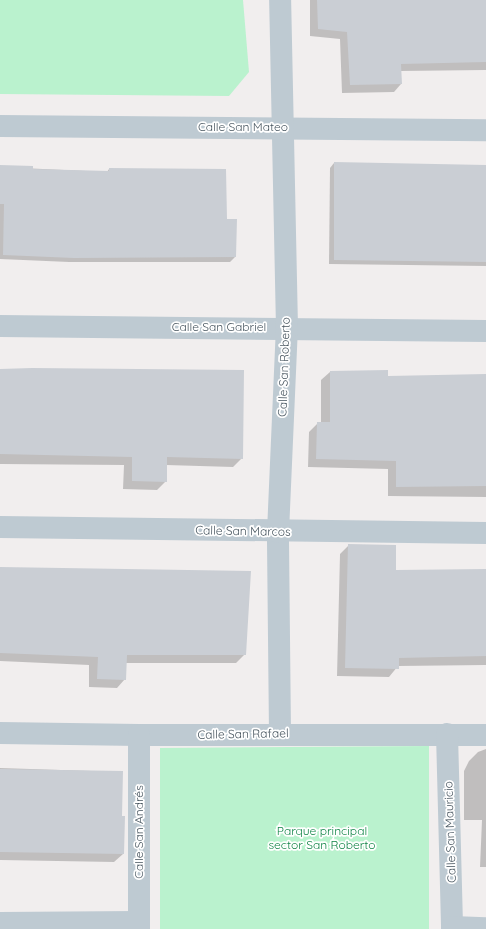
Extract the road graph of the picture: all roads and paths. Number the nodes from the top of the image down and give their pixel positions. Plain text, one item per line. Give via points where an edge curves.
1 (280, 0) edge
2 (0, 126) edge
3 (282, 127) junction
4 (486, 130) edge
5 (0, 326) edge
6 (287, 328) junction
7 (486, 331) edge
8 (0, 528) edge
9 (278, 532) junction
10 (486, 533) edge
11 (0, 733) edge
12 (280, 733) junction
13 (447, 734) junction
14 (139, 735) junction
15 (486, 735) edge
16 (0, 923) edge
17 (138, 926) edge
18 (452, 928) edge
19 (486, 928) edge

1 - 3 street, Calle San Roberto
2 - 3 street, Calle San Mateo
3 - 4 street, Calle San Mateo
3 - 6 street, Calle San Roberto
5 - 6 street, Calle San Gabriel
6 - 7 street, Calle San Gabriel
6 - 9 street, Calle San Roberto
8 - 9 street, Calle San Marcos
9 - 10 street, Calle San Marcos
9 - 12 street, Calle San Roberto
11 - 14 street, Calle San Rafael
12 - 13 street, Calle San Rafael
12 - 14 street, Calle San Rafael
13 - 15 street, Calle San Rafael
13 - 18 street, Calle San Mauricio
14 - 17 street, Calle San Andrés
16 - 17 street
18 - 19 street

